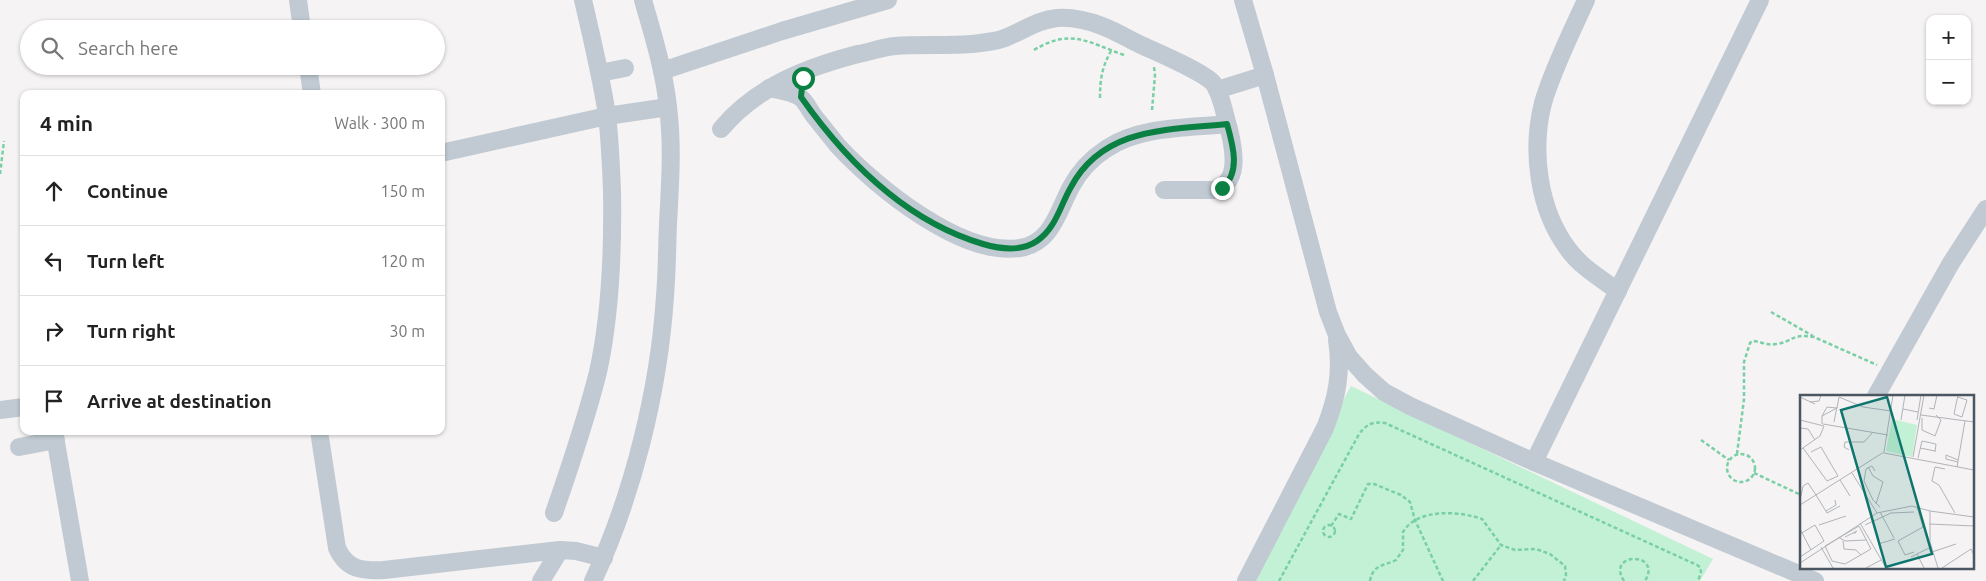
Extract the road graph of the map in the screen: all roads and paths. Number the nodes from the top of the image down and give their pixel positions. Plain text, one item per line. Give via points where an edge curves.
1 (298, 0) edge
2 (582, 0) edge
3 (643, 0) edge
4 (888, 0) edge
5 (1242, 0) edge
6 (1586, 0) edge
7 (1760, 0) edge
8 (301, 20) edge
9 (1034, 50) dead end
10 (1111, 51) junction
11 (1127, 57) dead end
12 (1153, 65) dead end
13 (625, 68) dead end
14 (806, 69) junction
15 (662, 71) junction
16 (600, 73) junction
17 (309, 75) edge
18 (1265, 75) junction
19 (769, 88) junction
20 (311, 90) edge
21 (1217, 90) junction
22 (801, 97) junction
23 (1100, 98) dead end
24 (668, 107) junction
25 (1152, 110) dead end
26 (607, 116) junction
27 (1227, 124) junction
28 (721, 128) dead end
29 (4, 141) dead end
30 (445, 152) edge
31 (0, 174) edge
32 (1164, 190) dead end
33 (1986, 209) edge
34 (1618, 290) junction
35 (1771, 312) dead end
36 (1337, 335) junction
37 (1814, 337) junction
38 (1890, 370) junction
39 (1877, 395) edge
40 (20, 408) edge
41 (0, 410) edge
42 (55, 435) edge
43 (320, 435) edge
44 (1701, 440) dead end
45 (19, 447) dead end
46 (1737, 454) junction
47 (1729, 460) junction
48 (1534, 462) junction
49 (1754, 473) junction
50 (1800, 495) edge
51 (554, 513) dead end
52 (1415, 520) junction
53 (1331, 526) junction
54 (1501, 545) junction
55 (560, 550) junction
56 (604, 558) junction
57 (1807, 574) edge
58 (80, 581) edge
59 (541, 581) edge
60 (593, 581) edge
61 (1246, 581) edge
62 (1279, 581) edge
63 (1370, 581) edge
64 (1443, 581) edge
65 (1473, 581) edge
66 (1564, 581) edge
67 (1624, 581) edge
68 (1645, 581) edge
69 (1698, 581) edge

1 - 8 street
2 - 16 street
3 - 15 street
4 - 15 street
5 - 18 street
6 - 34 street via 1544,101 1538,127 1537,154 1545,205 1554,228 1585,268
7 - 34 street
9 - 10 path via 1048,42 1079,38
10 - 11 path
10 - 23 path via 1103,65
12 - 25 path
13 - 16 street
14 - 19 street
14 - 21 street via 893,46 991,42 1043,20 1060,18 1103,26 1199,73
14 - 22 street
15 - 24 street
16 - 26 street
17 - 20 street
18 - 21 street
18 - 36 street via 1328,312
19 - 22 street
19 - 28 street
21 - 27 street
22 - 27 street via 843,150 904,205 936,225 970,240 1006,249 1022,248 1048,233 1080,172 1114,144 1144,133
24 - 26 street
24 - 56 street via 671,166 666,297 656,374 623,506
26 - 30 street
26 - 51 street via 613,230 610,295 598,371
27 - 32 street via 1234,159 1228,183 1214,190
29 - 31 path
33 - 38 street
34 - 48 street
35 - 37 path
36 - 48 street via 1349,356 1384,392
36 - 61 street via 1340,359 1334,406
37 - 38 path
37 - 46 path via 1803,335 1776,344 1750,343 1744,362 1744,399
38 - 39 street
40 - 41 street
42 - 45 street
42 - 58 street
43 - 55 street via 337,548 342,559 354,568 370,571 402,569
44 - 47 path
46 - 47 path
46 - 49 path via 1751,459
47 - 49 path via 1727,470 1732,479 1747,480
48 - 57 street
49 - 50 path
52 - 53 path via 1406,498 1371,483 1366,486 1351,519 1339,514
52 - 54 path via 1430,514 1468,514 1482,519
52 - 63 path via 1403,532 1404,550 1396,560 1376,568
52 - 64 path
53 - 53 path via 1324,528 1326,536 1331,537 1335,533
54 - 65 path
54 - 66 path via 1550,554 1565,566
55 - 56 street
55 - 59 street
56 - 60 street
62 - 69 path via 1358,436 1364,427 1376,422 1697,565 1701,572
67 - 68 path via 1622,566 1637,558 1647,566

